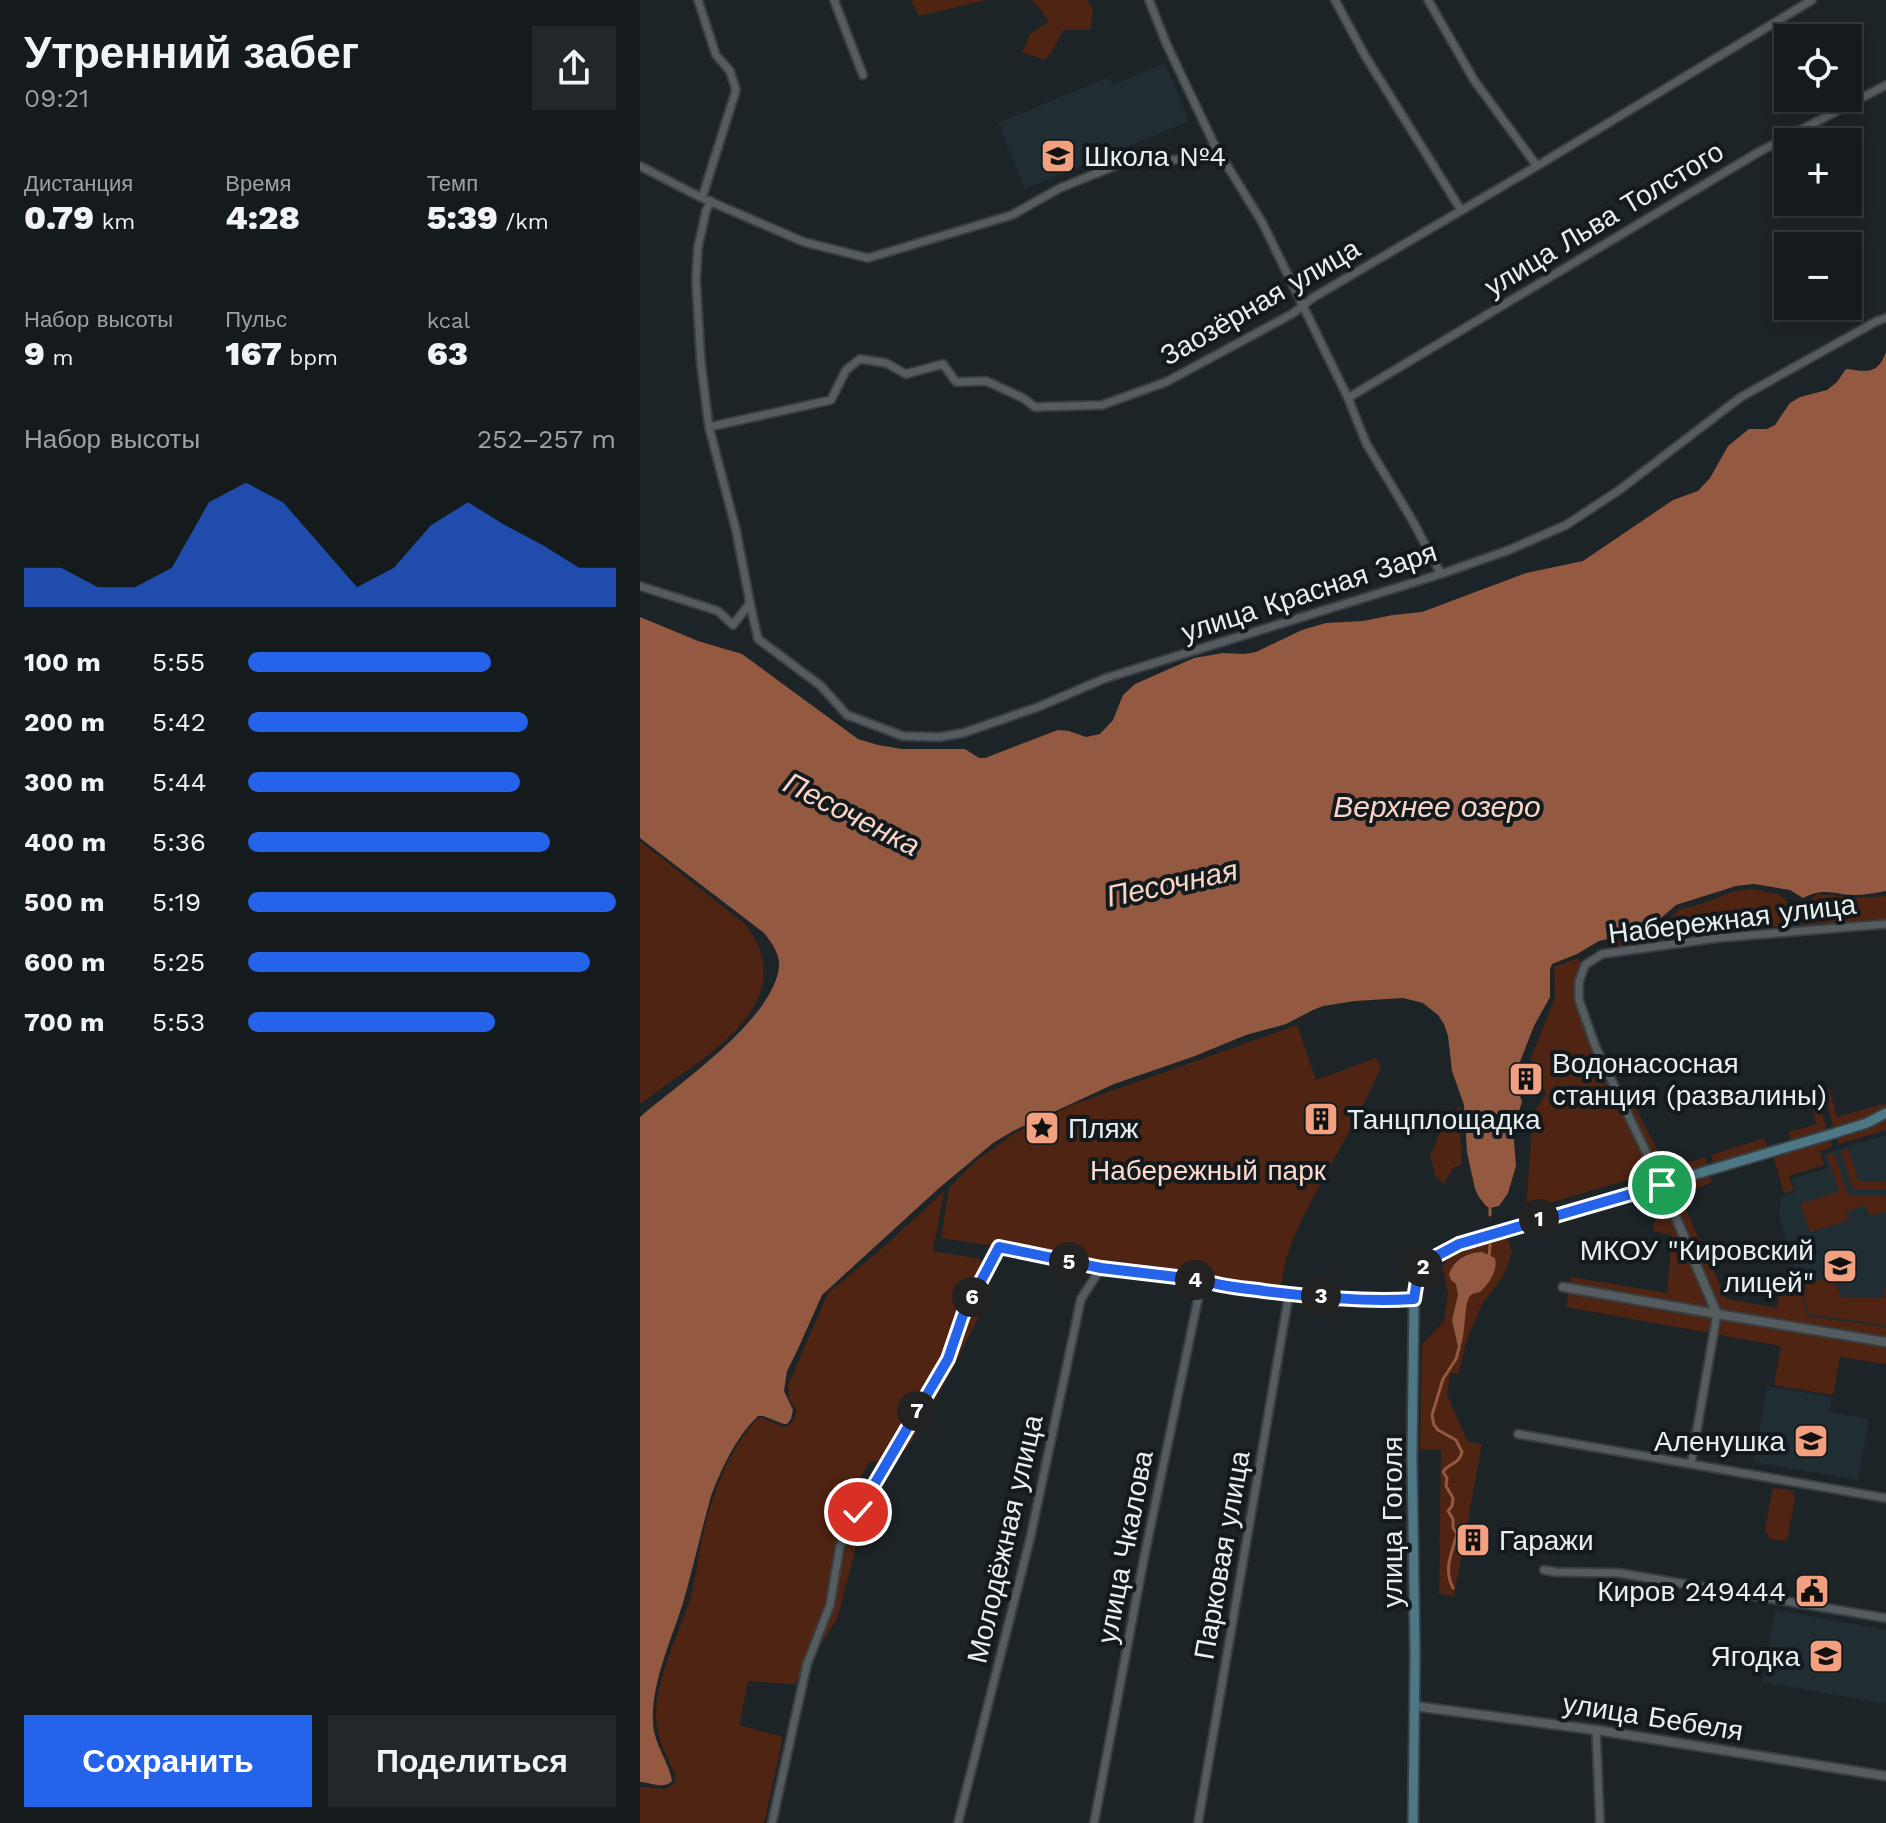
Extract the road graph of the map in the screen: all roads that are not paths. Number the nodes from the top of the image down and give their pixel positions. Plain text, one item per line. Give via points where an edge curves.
1 (698, 0) edge
2 (834, 0) edge
3 (1149, 0) edge
4 (1335, 0) edge
5 (1428, 0) edge
6 (1812, 0) edge
7 (863, 75) dead end
8 (1886, 85) edge
9 (1215, 146) junction
10 (640, 166) edge
11 (1537, 166) junction
12 (706, 199) junction
13 (1461, 210) junction
14 (1303, 306) junction
15 (1886, 318) edge
16 (1348, 398) junction
17 (709, 427) junction
18 (1441, 574) junction
19 (640, 586) edge
20 (750, 603) junction
21 (1886, 924) edge
22 (1886, 1113) edge
23 (1662, 1185) junction
24 (1101, 1268) junction
25 (1202, 1280) junction
26 (1563, 1287) dead end
27 (1289, 1294) junction
28 (1414, 1299) junction
29 (1717, 1314) junction
30 (1886, 1342) edge
31 (1518, 1434) dead end
32 (1691, 1464) junction
33 (1886, 1498) edge
34 (1544, 1570) dead end
35 (1886, 1618) edge
36 (1414, 1706) junction
37 (1596, 1730) junction
38 (1886, 1776) edge
39 (775, 1822) edge
40 (958, 1823) edge
41 (1094, 1823) edge
42 (1198, 1823) edge
43 (1413, 1823) edge
44 (1600, 1823) edge

1 - 12 street, улица Красная Заря via 716,55 730,71 736,90
2 - 7 street
3 - 9 street
4 - 13 street
5 - 11 street via 1474,80
6 - 11 street, Заозёрная улица
8 - 16 street, улица Льва Толстого via 1757,153
9 - 12 street via 1174,160 1140,156 1060,188 1012,215 868,258 804,242
9 - 14 street via 1262,222
10 - 12 street
11 - 13 street, Заозёрная улица
12 - 17 street, улица Красная Заря via 696,280
13 - 14 street, Заозёрная улица
14 - 16 street
14 - 17 street, Заозёрная улица via 1166,382 1102,405 1035,407 986,381 956,382 943,364 906,374 886,363 860,359 846,370 831,400
15 - 18 street, улица Красная Заря via 1741,397 1566,525
16 - 18 street via 1366,443
17 - 20 street, улица Красная Заря
18 - 20 street, улица Красная Заря via 1106,678 1038,707 939,737 903,736 847,715 821,686 758,639
19 - 20 street via 718,611 733,625
21 - 23 street, Набережная улица via 1717,938 1602,954 1585,965 1579,1000 1596,1048
22 - 23 main road, улица Гоголя
23 - 28 main road, улица Гоголя via 1459,1244 1427,1261 1418,1274
23 - 29 street
24 - 25 street
24 - 39 street via 999,1247 963,1315 948,1359 840,1546 830,1605 807,1664
24 - 40 street, Молодёжная улица via 1081,1299 1030,1539
25 - 27 street
25 - 41 street, улица Чкалова
26 - 29 street
27 - 28 street
27 - 42 street, Парковая улица
28 - 36 main road, улица Гоголя
29 - 30 street
29 - 32 street
31 - 32 street
32 - 33 street
34 - 35 street via 1619,1573
36 - 37 street, улица Бебеля
36 - 43 main road, улица Гоголя
37 - 38 street, улица Бебеля
37 - 44 street

